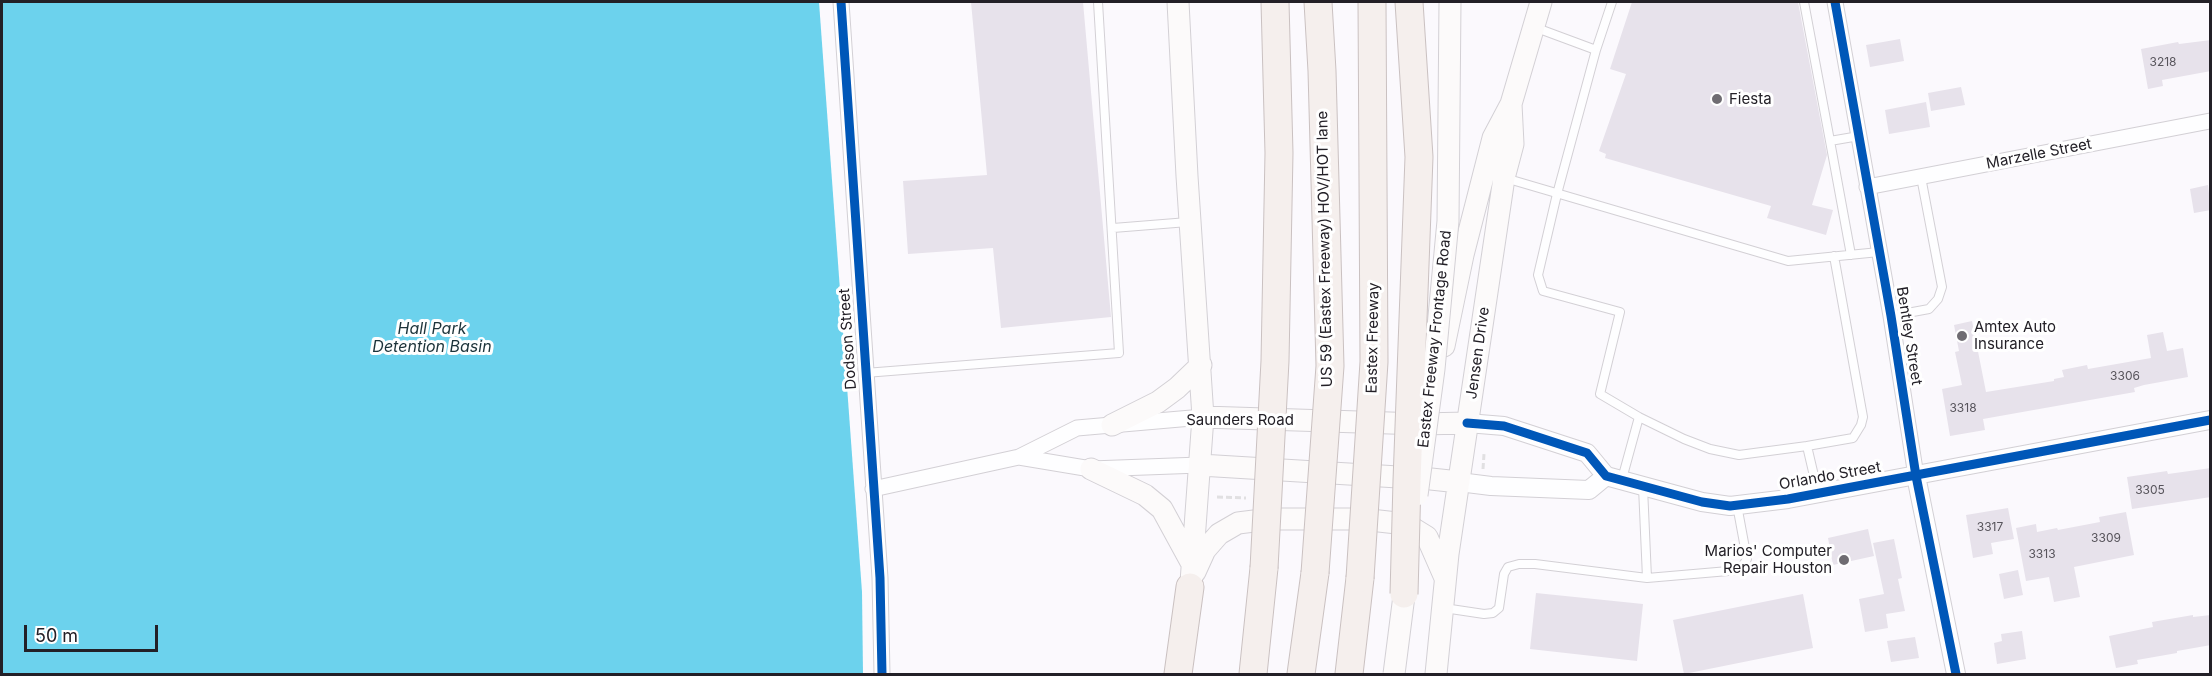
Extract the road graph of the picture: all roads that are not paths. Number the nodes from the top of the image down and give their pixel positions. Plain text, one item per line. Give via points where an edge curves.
1 (841, 2) edge
2 (1098, 2) edge
3 (1178, 2) edge
4 (1275, 2) edge
5 (1318, 2) edge
6 (1372, 2) edge
7 (1409, 2) edge
8 (1450, 2) edge
9 (1541, 2) edge
10 (1612, 2) edge
11 (1804, 2) edge
12 (1835, 2) edge
13 (1533, 26) junction
14 (1596, 50) junction
15 (1511, 104) junction
16 (2211, 121) edge
17 (1859, 136) junction
18 (1830, 141) junction
19 (1921, 177) junction
20 (1504, 178) junction
21 (1867, 187) junction
22 (1557, 194) junction
23 (1190, 221) junction
24 (1113, 228) junction
25 (1879, 252) junction
26 (1851, 255) junction
27 (1834, 256) junction
28 (1891, 316) junction
29 (1201, 365) junction
30 (865, 373) junction
31 (1203, 417) junction
32 (1639, 417) junction
33 (2211, 420) edge
34 (1467, 423) junction
35 (1420, 424) junction
36 (1112, 425) junction
37 (1807, 446) junction
38 (1019, 456) junction
39 (1200, 465) junction
40 (1091, 469) junction
41 (1916, 476) junction
42 (1614, 478) junction
43 (1459, 482) junction
44 (1643, 486) junction
45 (873, 489) junction
46 (1818, 493) junction
47 (1737, 505) junction
48 (1191, 578) junction
49 (1445, 578) junction
50 (1647, 579) junction
51 (1404, 594) junction
52 (1442, 607) junction
53 (882, 675) edge
54 (1173, 675) edge
55 (1178, 675) edge
56 (1253, 675) edge
57 (1301, 675) edge
58 (1349, 675) edge
59 (1394, 675) edge
60 (1436, 675) edge
61 (1956, 675) edge

1 - 30 street, Dodson Street
2 - 24 lane
3 - 23 main road
4 - 56 highway, bridge via 1275,361 1264,568
5 - 57 highway, US 59 (Eastex Freeway) HOV/HOT lane, bridge via 1330,366 1315,573
6 - 58 highway, Eastex Freeway, bridge via 1374,362
7 - 51 highway, bridge via 1419,157
8 - 51 main road, Eastex Freeway Frontage Road, bridge via 1448,221 1434,369
9 - 13 main road, Jensen Drive
10 - 14 lane
11 - 18 lane
12 - 17 street, Bentley Street
13 - 14 lane
13 - 15 main road, Jensen Drive
14 - 22 lane
15 - 20 main road, Jensen Drive via 1514,144
15 - 35 main road, Jensen Drive via 1493,138 1438,373
16 - 19 street, Marzelle Street
17 - 18 lane
17 - 21 street, Bentley Street
18 - 26 lane
19 - 21 street, Marzelle Street
19 - 28 lane via 1941,287 1938,299 1929,309
20 - 22 lane
20 - 34 main road, Jensen Drive
21 - 25 street, Bentley Street
22 - 27 lane via 1788,261
22 - 32 lane via 1538,275 1543,291 1620,312 1600,394
23 - 24 lane
23 - 29 main road
24 - 30 lane via 1119,353
25 - 26 lane
25 - 28 street, Bentley Street
26 - 27 lane
27 - 37 lane via 1862,425 1853,438
28 - 41 street, Bentley Street
29 - 31 main road
29 - 36 main road via 1158,402
30 - 45 street, Dodson Street
31 - 35 main road, Saunders Road
31 - 36 street, Saunders Road
31 - 39 main road
32 - 37 lane via 1710,449 1739,455
32 - 42 lane
33 - 41 street, Orlando Street
34 - 35 main road, Saunders Road
34 - 42 street via 1504,426 1587,453
34 - 43 main road, Jensen Drive
36 - 38 street, Saunders Road via 1077,428
37 - 46 lane
38 - 40 street, Saunders Road
38 - 45 street, Saunders Road
39 - 40 street, Saunders Road
39 - 43 main road, Saunders Road
39 - 48 main road
40 - 48 main road via 1145,495 1162,509
41 - 46 street, Orlando Street
41 - 61 street, Bentley Street
42 - 43 street via 1589,490
42 - 44 street, Orlando Street
43 - 49 main road, Jensen Drive
44 - 47 street, Orlando Street via 1702,502
44 - 50 lane
45 - 53 street, Dodson Street
46 - 47 street, Orlando Street
47 - 50 lane via 1747,559 1740,570
48 - 49 main road via 1205,550 1219,534 1238,523 1361,519 1406,524 1426,537
48 - 54 main road
48 - 55 highway
49 - 52 main road, Jensen Drive
50 - 52 lane via 1520,564 1508,567 1504,574 1499,608 1493,613
51 - 59 main road, Eastex Freeway Frontage Road, bridge
52 - 60 main road, Jensen Drive

